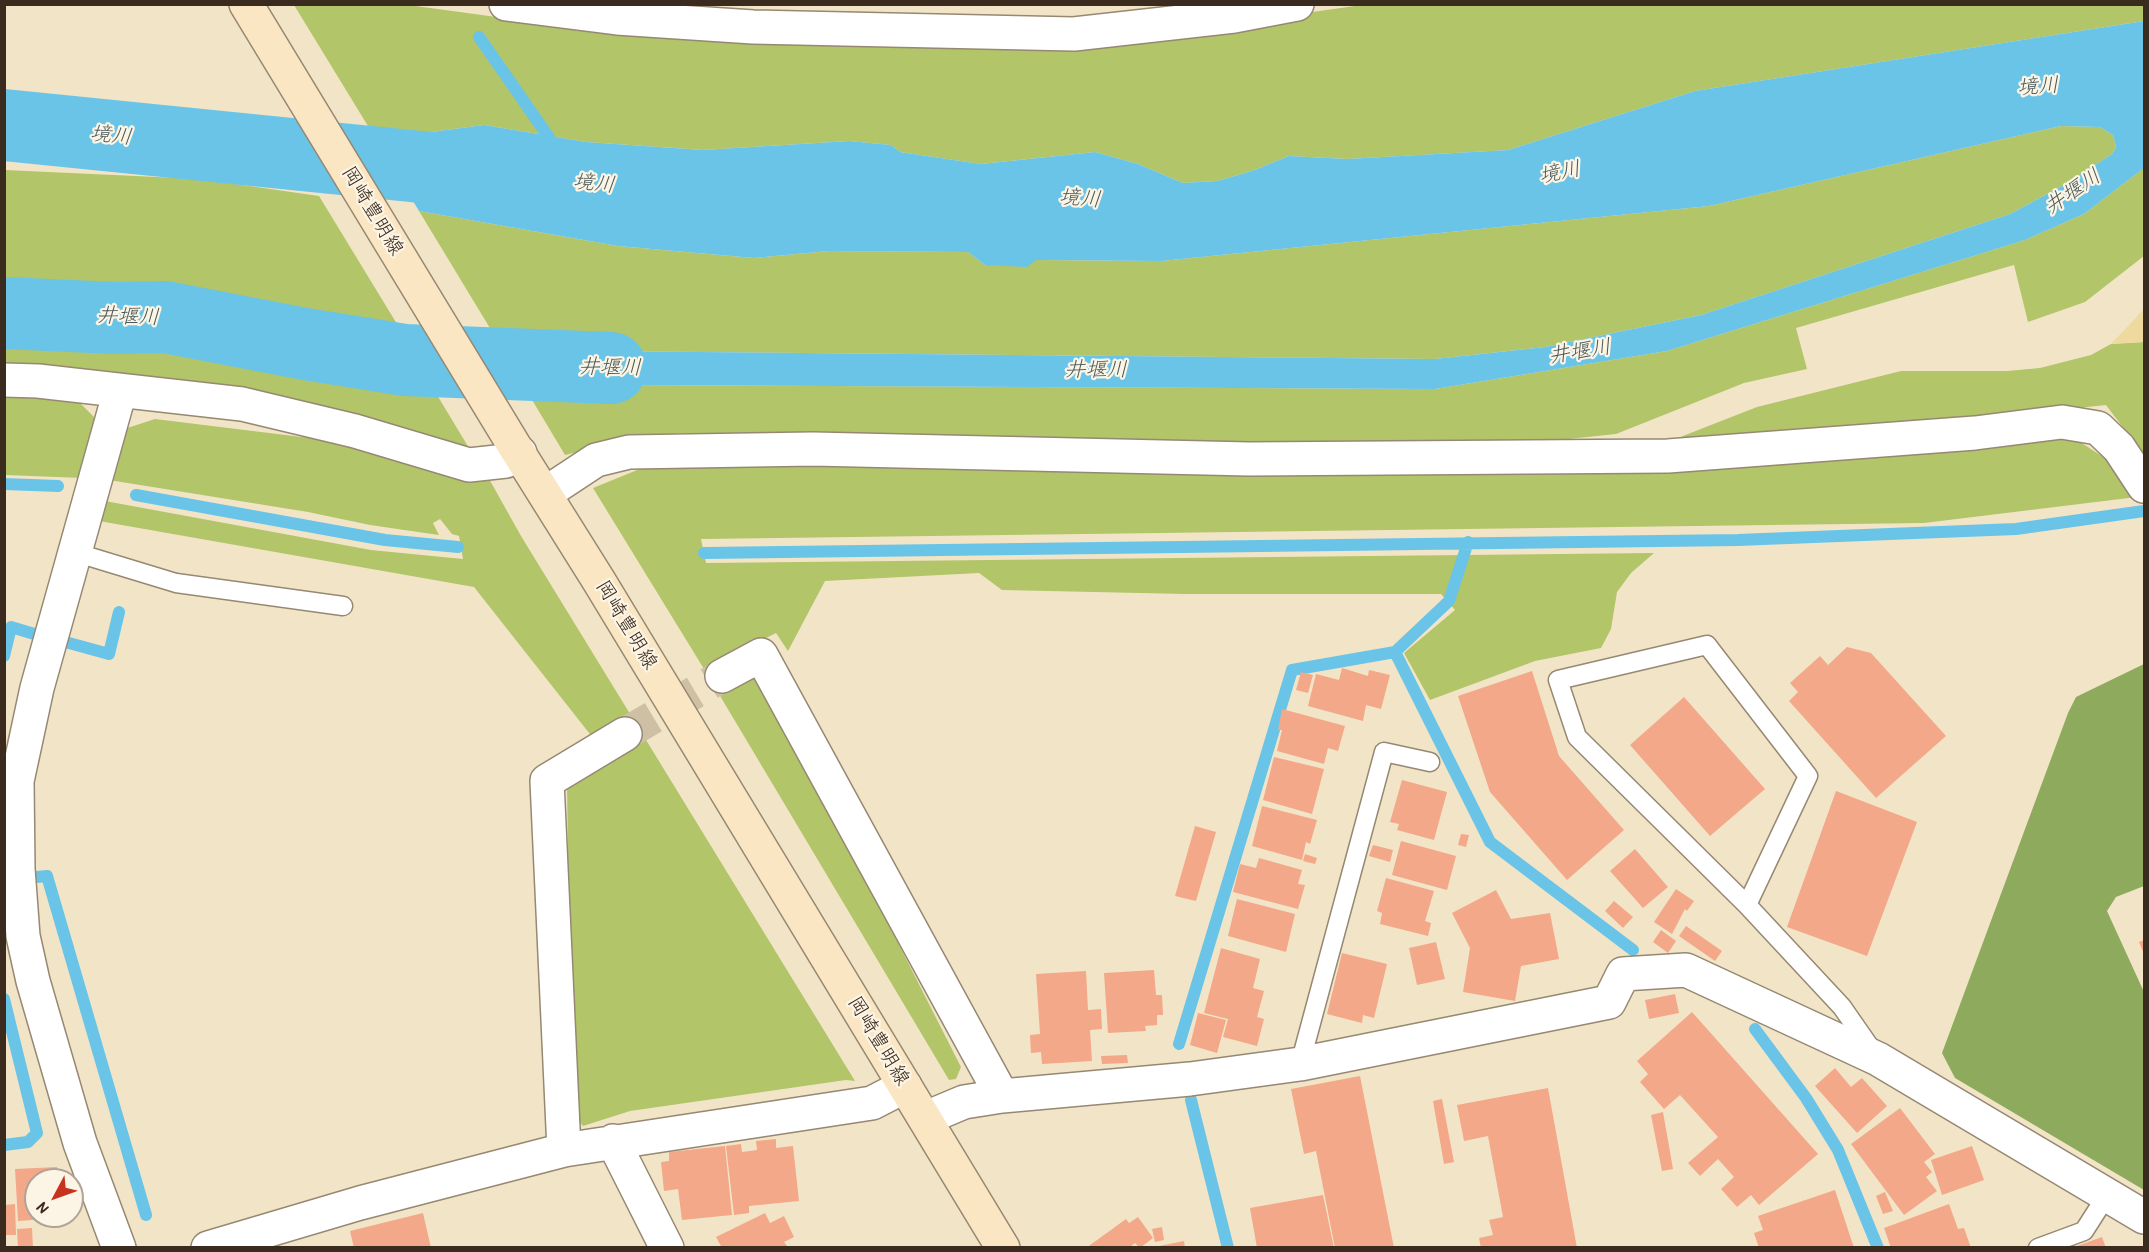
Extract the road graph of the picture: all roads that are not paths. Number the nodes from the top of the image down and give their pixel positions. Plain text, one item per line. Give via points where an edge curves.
1 (246, 4) edge
2 (506, 4) edge
3 (1297, 4) edge
4 (4, 380) edge
5 (120, 391) junction
6 (518, 450) junction
7 (2145, 486) edge
8 (546, 493) junction
9 (74, 552) junction
10 (343, 606) dead end
11 (722, 676) tunnel mouth
12 (625, 734) tunnel mouth
13 (1430, 762) dead end
14 (1747, 905) junction
15 (1878, 1059) junction
16 (1300, 1064) junction
17 (905, 1086) junction
18 (1002, 1096) junction
19 (926, 1118) junction
20 (613, 1141) junction
21 (564, 1150) junction
22 (2107, 1195) junction
23 (2145, 1217) edge
24 (118, 1248) edge
25 (208, 1248) edge
26 (668, 1248) edge
27 (1003, 1248) edge
28 (2038, 1248) edge

1 - 6 main road, 岡崎豊明線
2 - 3 street via 617,18 753,27 1063,33 1234,16
4 - 5 street
5 - 6 street via 242,404 355,431 470,465 506,461
5 - 9 street
6 - 8 main road, 岡崎豊明線
7 - 8 street via 2119,448 2098,428 2062,422 1975,433 1668,456 1249,459 813,449 629,452 596,460
8 - 17 main road, 岡崎豊明線
9 - 10 lane via 176,583
9 - 24 street via 16,781 18,869 23,936 33,981 81,1143
11 - 18 street via 761,655
12 - 21 street via 547,781
13 - 16 lane via 1384,752
14 - 14 lane via 1577,737 1558,680 1707,645 1808,776
14 - 15 lane via 1842,1007
15 - 16 street via 1686,970 1623,974 1609,1002
15 - 22 street
16 - 18 street via 1190,1079
17 - 19 main road, 岡崎豊明線
17 - 20 street via 872,1103
18 - 19 street via 964,1102
19 - 27 main road, 岡崎豊明線
20 - 21 street
20 - 26 street
21 - 25 street via 360,1203
22 - 23 street
22 - 28 lane via 2084,1231

